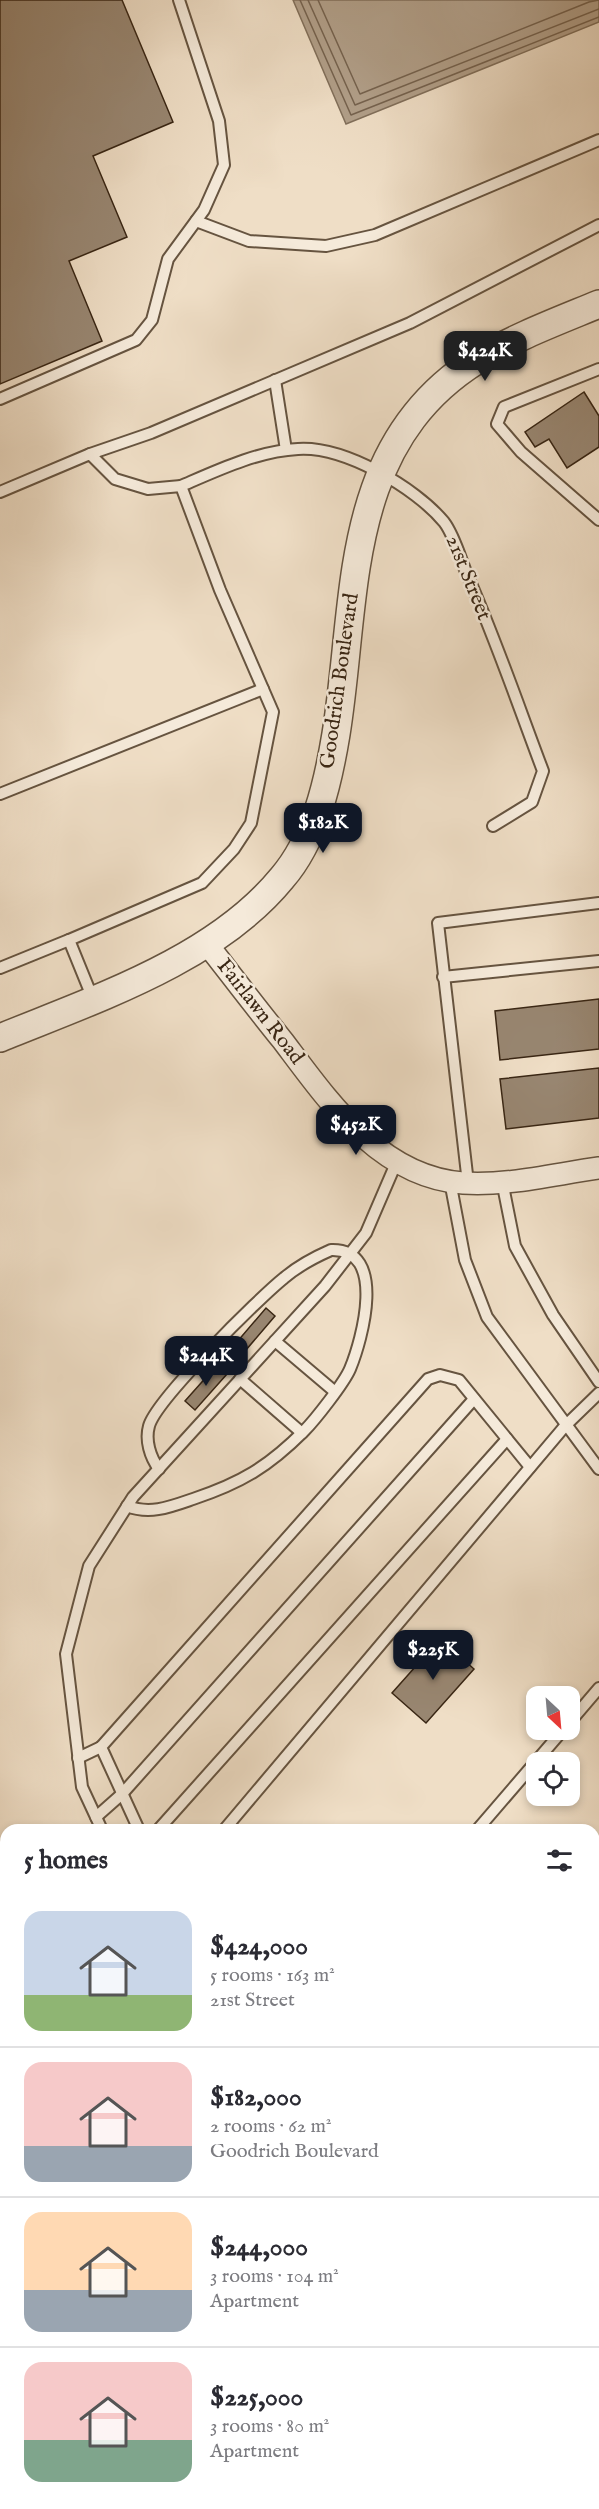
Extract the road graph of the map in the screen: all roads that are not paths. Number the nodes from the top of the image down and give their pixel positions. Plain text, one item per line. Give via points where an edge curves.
1 (179, 0) edge
2 (599, 140) edge
3 (196, 221) junction
4 (599, 225) edge
5 (599, 304) edge
6 (599, 369) edge
7 (275, 380) junction
8 (0, 399) edge
9 (286, 450) junction
10 (90, 454) junction
11 (379, 474) junction
12 (181, 486) junction
13 (0, 492) edge
14 (599, 520) edge
15 (263, 688) junction
16 (0, 794) edge
17 (493, 826) dead end
18 (599, 903) edge
19 (69, 939) junction
20 (207, 944) junction
21 (599, 961) edge
22 (0, 968) edge
23 (443, 977) junction
24 (93, 1000) junction
25 (0, 1038) edge
26 (397, 1161) junction
27 (599, 1168) edge
28 (502, 1181) junction
29 (459, 1182) junction
30 (349, 1255) junction
31 (275, 1341) junction
32 (240, 1379) junction
33 (599, 1382) edge
34 (334, 1391) junction
35 (599, 1393) edge
36 (474, 1400) junction
37 (566, 1426) junction
38 (302, 1433) junction
39 (507, 1439) junction
40 (530, 1467) junction
41 (159, 1469) junction
42 (599, 1469) edge
43 (127, 1506) junction
44 (599, 1688) edge
45 (580, 1710) edge
46 (554, 1740) edge
47 (101, 1747) junction
48 (78, 1758) junction
49 (122, 1794) junction
50 (96, 1816) junction
51 (99, 1824) edge
52 (136, 1824) edge
53 (163, 1824) edge
54 (229, 1824) edge
55 (482, 1824) edge

1 - 3 lane via 219,121 224,165
2 - 3 lane via 375,235 326,246 249,242
3 - 8 lane via 168,259 152,320 136,340
4 - 7 lane via 410,323
5 - 11 street via 514,339 474,362 438,392 409,424
6 - 14 lane via 504,407 497,423 521,452
7 - 9 lane
7 - 10 lane via 151,433
9 - 11 lane, 21st Street via 299,448 352,458
9 - 12 lane, 21st Street via 267,453
10 - 12 lane, 21st Street via 115,479 148,489
10 - 13 lane
11 - 17 lane, 21st Street via 415,495 445,523 543,771 532,802
11 - 20 street, Goodrich Boulevard via 361,534 331,769 316,814 283,878
12 - 15 lane
15 - 16 lane
15 - 19 lane via 273,712 266,757 251,823 234,849 202,883
18 - 23 lane via 438,923
19 - 22 lane
19 - 24 lane
20 - 24 street, Goodrich Boulevard
20 - 26 street, Fairlawn Road via 327,1100 360,1133
21 - 23 lane
23 - 29 lane
24 - 25 street, Goodrich Boulevard
26 - 29 street, Fairlawn Road via 418,1172
26 - 30 lane via 366,1233
27 - 28 street, Fairlawn Road
28 - 29 street, Fairlawn Road
28 - 33 lane via 515,1246 553,1315
29 - 37 lane via 465,1260 487,1317
30 - 31 lane
30 - 34 lane via 361,1267 368,1295 349,1371
30 - 41 lane via 331,1250 285,1276 169,1396 150,1423 147,1437
31 - 32 lane
31 - 34 lane
32 - 38 lane
32 - 41 lane
34 - 38 lane
35 - 37 lane
36 - 39 lane
36 - 47 lane via 459,1380 440,1375 429,1379
36 - 49 lane
37 - 40 lane
37 - 42 lane
38 - 43 lane via 267,1466 220,1490 159,1511
39 - 40 lane
39 - 53 lane
40 - 54 lane
41 - 43 lane
43 - 48 lane via 89,1566 66,1654
44 - 45 lane
46 - 55 lane
47 - 48 lane
47 - 49 lane
48 - 50 lane via 82,1787
49 - 50 lane
49 - 52 lane
50 - 51 lane

